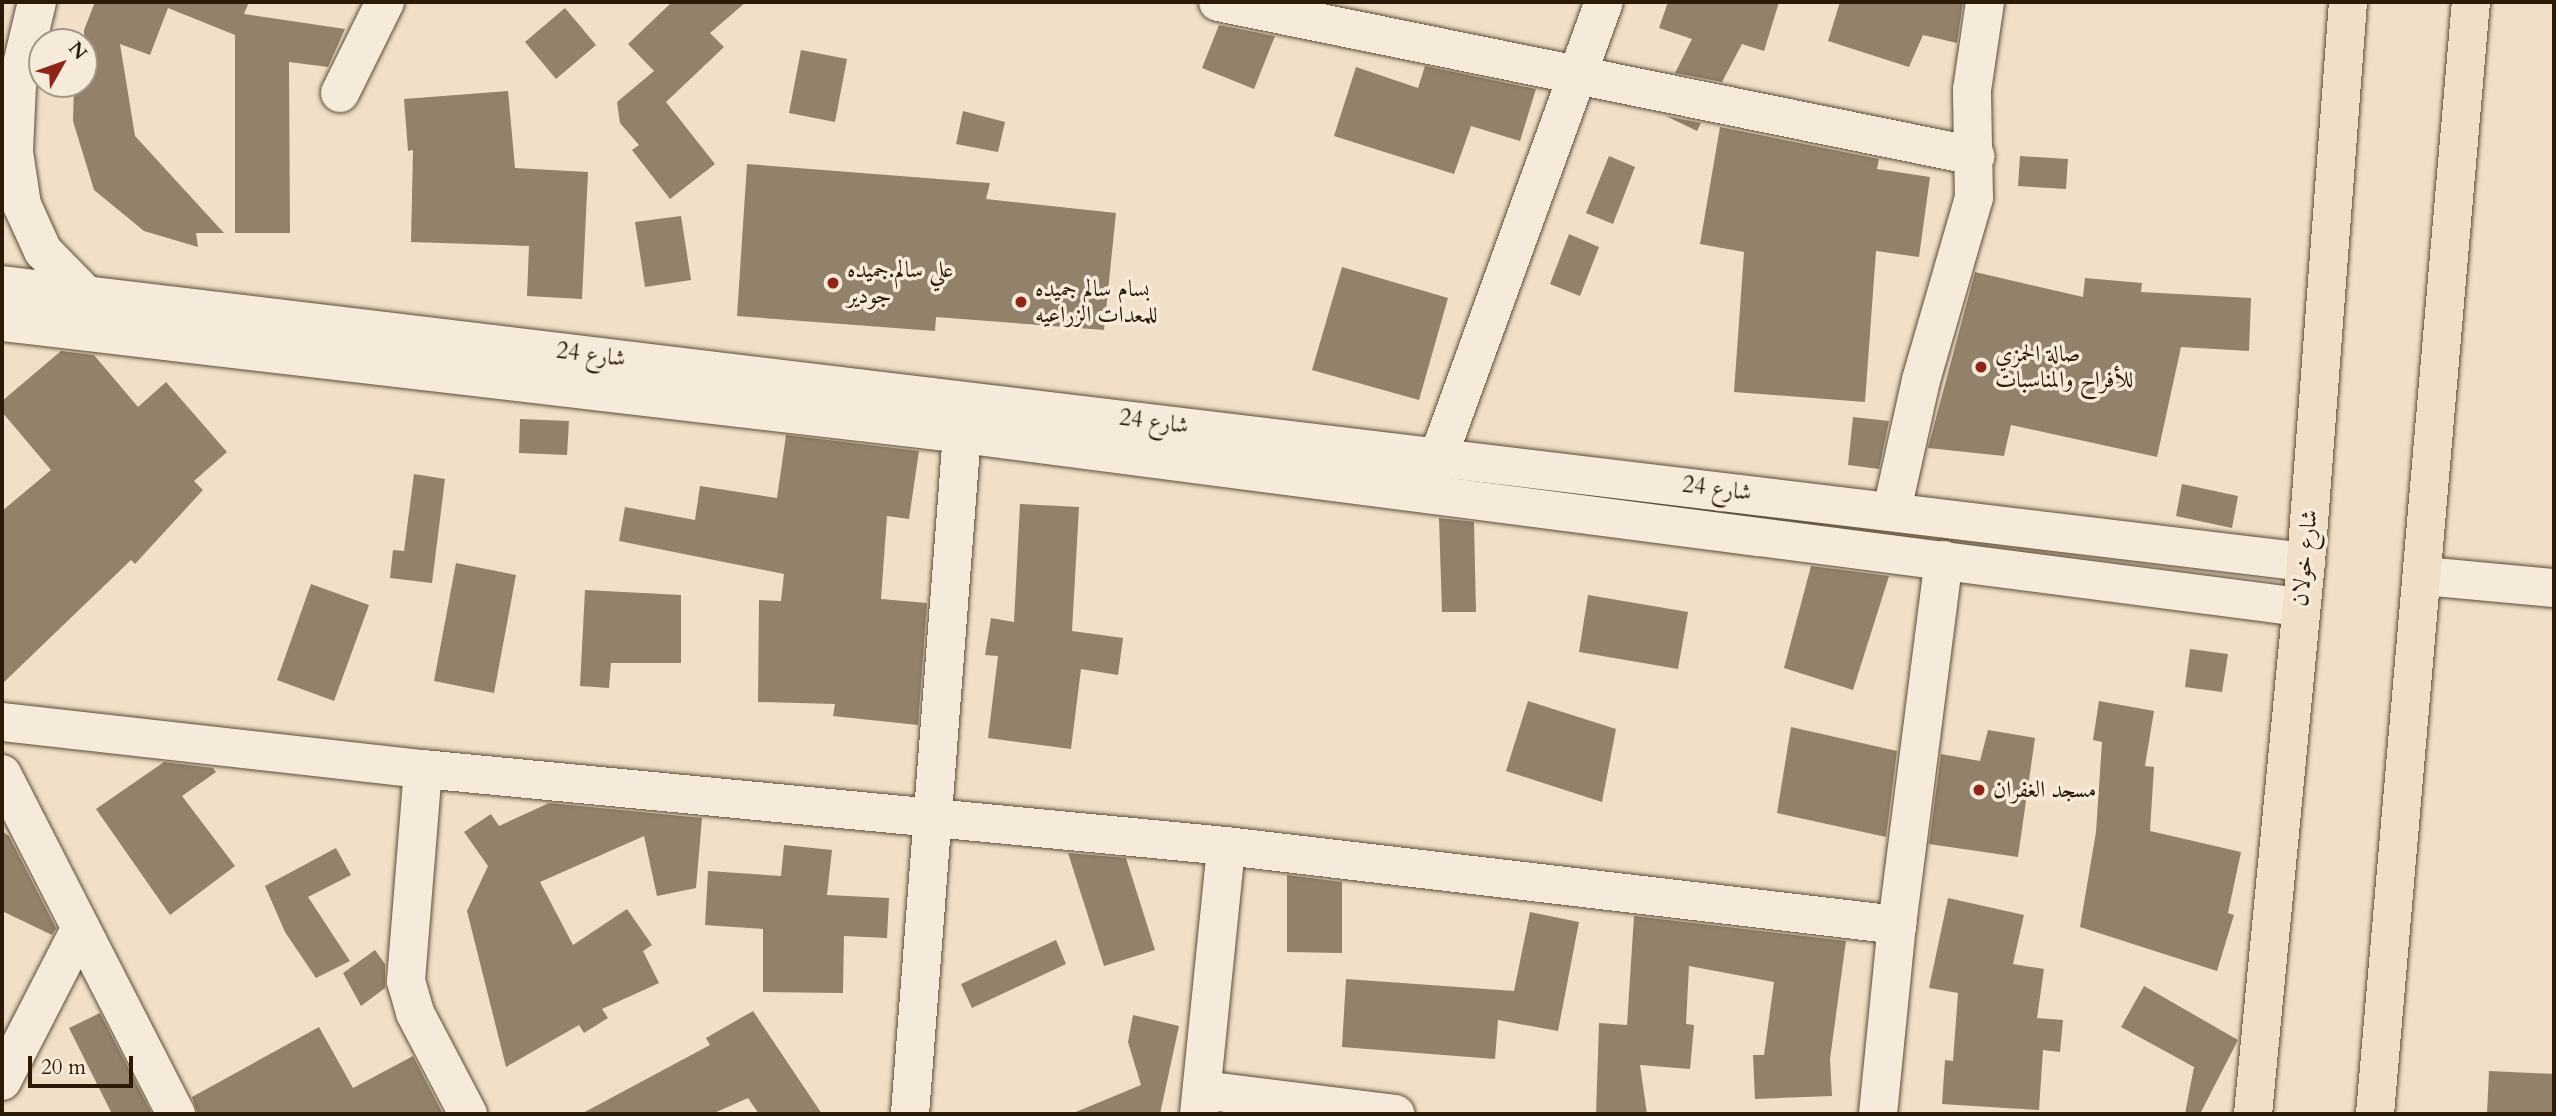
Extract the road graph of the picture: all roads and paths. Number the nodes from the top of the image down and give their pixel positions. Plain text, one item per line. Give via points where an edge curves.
1 (37, 2) edge
2 (386, 2) edge
3 (1218, 2) edge
4 (1604, 2) edge
5 (1985, 2) edge
6 (2348, 2) edge
7 (2471, 2) edge
8 (1578, 77) junction
9 (340, 93) dead end
10 (8, 151) edge
11 (1975, 156) junction
12 (2, 285) edge
13 (86, 295) junction
14 (2, 322) edge
15 (962, 435) junction
16 (1439, 455) junction
17 (1419, 493) junction
18 (1892, 510) junction
19 (1944, 561) junction
20 (2306, 562) junction
21 (2424, 576) junction
22 (2554, 588) edge
23 (2300, 607) junction
24 (2, 722) edge
25 (423, 768) junction
26 (2, 774) edge
27 (933, 816) junction
28 (1226, 846) junction
29 (1897, 925) junction
30 (80, 929) junction
31 (2, 1081) edge
32 (1200, 1102) edge
33 (176, 1114) edge
34 (468, 1114) edge
35 (910, 1114) edge
36 (1396, 1114) edge
37 (1878, 1114) edge
38 (2253, 1114) edge
39 (2375, 1114) edge

1 - 10 street via 17,85
2 - 9 street
3 - 8 street
4 - 8 street
5 - 11 street via 1972,90
6 - 20 main road, شارع خولان
7 - 21 main road
8 - 11 street
8 - 16 street
10 - 13 street via 22,205 43,251
11 - 18 street via 1973,198 1921,380
12 - 13 street, شارع 24
13 - 16 street, شارع 24
14 - 15 street, شارع 24
15 - 17 street, شارع 24
15 - 27 street
16 - 17 street
16 - 18 street, شارع 24
17 - 19 street, شارع 24
18 - 20 street, شارع 24
19 - 23 street, شارع 24
19 - 29 street
20 - 23 main road, شارع خولان
21 - 22 street
21 - 39 main road
23 - 38 main road, شارع خولان
24 - 25 street
25 - 27 street
25 - 34 street via 406,981 415,1013
26 - 30 street
27 - 28 street
27 - 35 street
28 - 29 street
28 - 32 street
29 - 37 street
30 - 31 street
30 - 33 street
32 - 36 street

